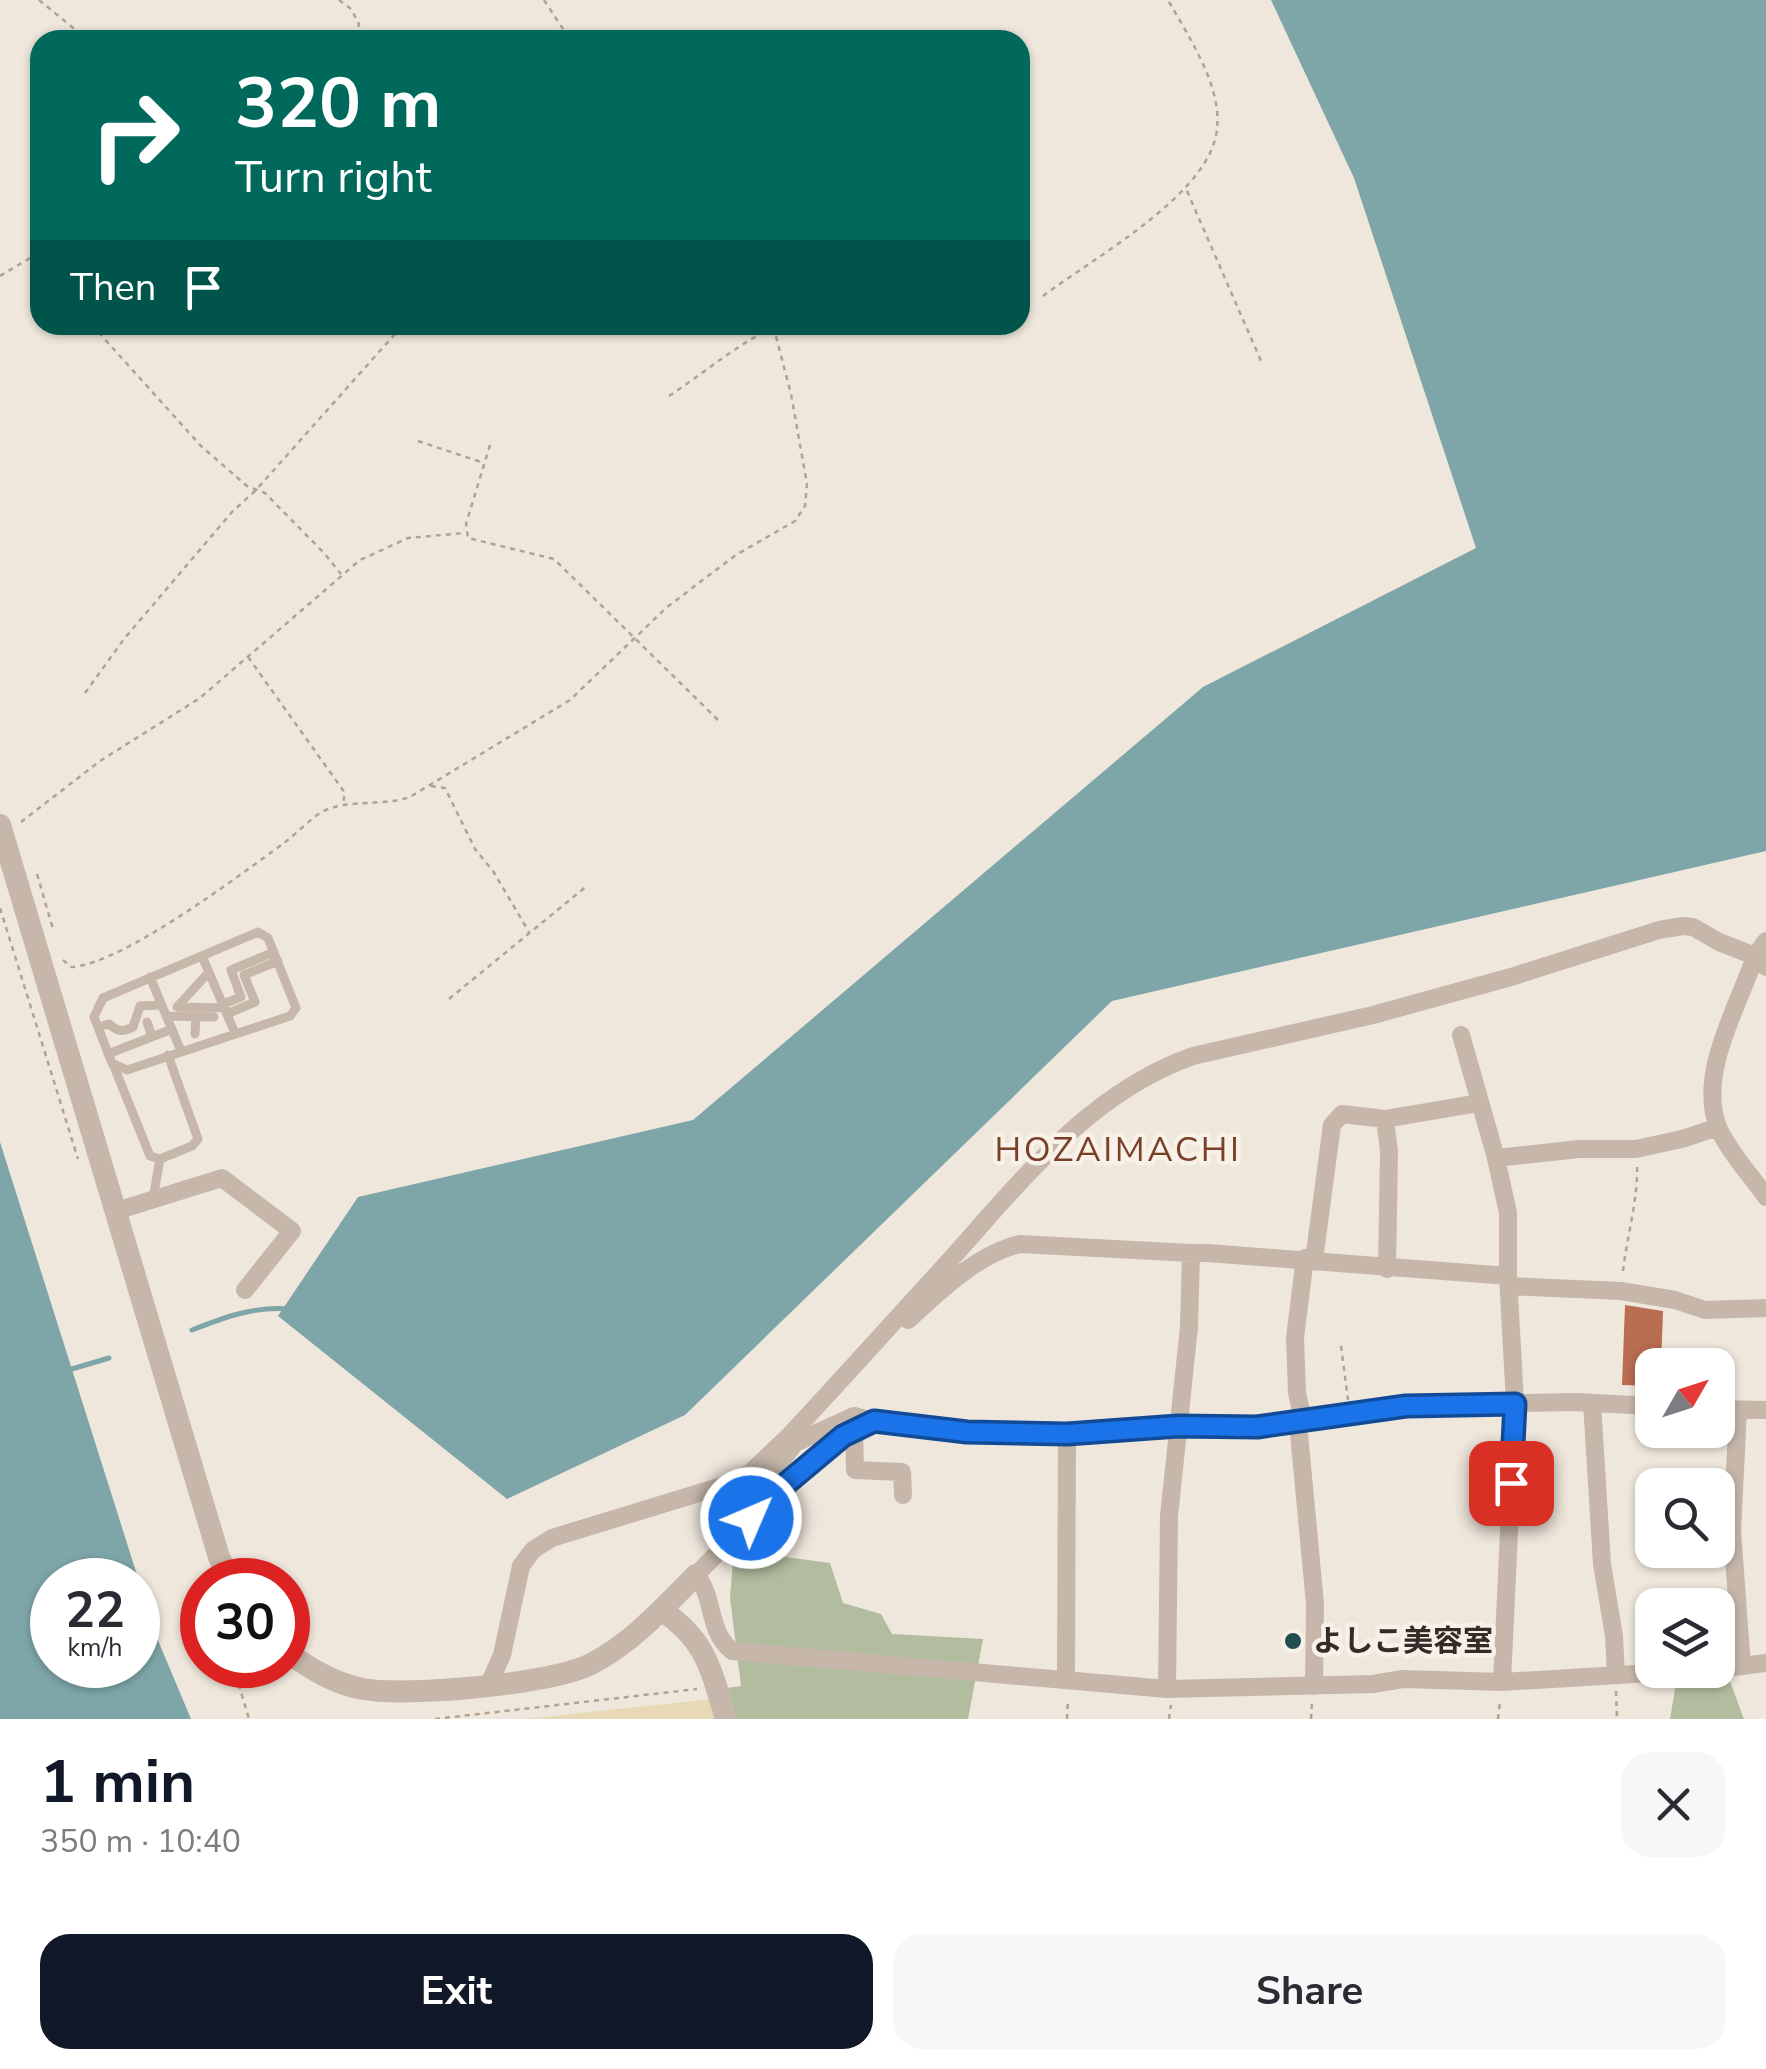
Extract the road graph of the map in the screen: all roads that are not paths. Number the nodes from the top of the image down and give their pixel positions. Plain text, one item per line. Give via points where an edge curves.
1 (1, 827) edge
2 (1762, 954) edge
3 (202, 956) junction
4 (276, 957) junction
5 (209, 972) junction
6 (150, 978) junction
7 (162, 1005) junction
8 (225, 1009) junction
9 (166, 1016) junction
10 (196, 1016) junction
11 (214, 1016) dead end
12 (147, 1022) dead end
13 (98, 1027) junction
14 (172, 1029) junction
15 (235, 1033) junction
16 (195, 1034) dead end
17 (1462, 1035) dead end
18 (152, 1037) junction
19 (180, 1051) junction
20 (168, 1055) junction
21 (110, 1059) junction
22 (1479, 1103) junction
23 (1385, 1119) junction
24 (1718, 1127) junction
25 (1496, 1158) junction
26 (160, 1159) junction
27 (1766, 1198) edge
28 (153, 1200) junction
29 (116, 1211) junction
30 (1191, 1254) junction
31 (1310, 1259) junction
32 (1387, 1269) junction
33 (1508, 1281) junction
34 (245, 1290) dead end
35 (1766, 1308) edge
36 (864, 1354) junction
37 (1592, 1403) junction
38 (1515, 1404) junction
39 (1635, 1405) edge
40 (1735, 1410) edge
41 (1738, 1410) junction
42 (1766, 1410) edge
43 (874, 1421) junction
44 (1301, 1423) junction
45 (1178, 1426) junction
46 (854, 1430) junction
47 (1067, 1434) junction
48 (792, 1439) junction
49 (902, 1495) dead end
50 (751, 1518) junction
51 (219, 1558) edge
52 (696, 1574) junction
53 (661, 1610) junction
54 (1766, 1662) edge
55 (1742, 1666) junction
56 (310, 1667) edge
57 (1735, 1667) edge
58 (1635, 1674) edge
59 (1616, 1675) junction
60 (1066, 1678) junction
61 (1502, 1682) junction
62 (489, 1684) junction
63 (1314, 1686) junction
64 (1168, 1689) junction
65 (726, 1719) edge

1 - 29 street
2 - 24 street via 1717,1062
2 - 36 street via 1694,927 1659,930 1494,982 1168,1065 1081,1121
3 - 4 lane via 258,932
3 - 5 lane
3 - 6 lane
4 - 8 lane via 231,970 241,997
4 - 15 lane via 296,1008 290,1016
5 - 8 lane
5 - 8 lane via 177,1008
6 - 7 lane
6 - 13 lane via 103,998 94,1017
7 - 9 lane
7 - 13 lane via 140,1006 125,1031
8 - 15 lane
9 - 10 lane
9 - 14 lane
10 - 11 lane
10 - 16 lane
12 - 18 lane
13 - 21 lane
14 - 18 lane
14 - 19 lane
15 - 19 lane
17 - 22 street
18 - 21 lane
19 - 20 lane
20 - 21 lane via 127,1070
20 - 26 lane via 198,1139
21 - 26 lane via 150,1156
22 - 23 street
22 - 25 street
23 - 31 street via 1342,1114 1332,1125
23 - 32 street
24 - 25 street via 1636,1149
24 - 27 street
25 - 33 street via 1508,1213
26 - 28 lane
28 - 29 street
28 - 34 street via 222,1178 292,1230
29 - 51 street
30 - 31 street
30 - 36 street via 1020,1244 1001,1249
30 - 45 street
31 - 32 street
31 - 44 street via 1295,1338
32 - 33 street
33 - 35 street via 1621,1292 1705,1310
33 - 38 street
36 - 48 street
37 - 38 street
37 - 39 street
37 - 59 street
38 - 44 street via 1406,1406
38 - 61 street
40 - 41 street
41 - 42 street
41 - 55 street via 1732,1532
43 - 46 street
43 - 47 street
43 - 48 street via 854,1416
44 - 45 street
44 - 63 street via 1315,1604
45 - 47 street
45 - 64 street via 1169,1516
46 - 49 street via 855,1470 902,1472
46 - 50 street
47 - 60 street
48 - 50 street via 749,1503
48 - 62 street via 726,1485 552,1538 533,1550 521,1566
50 - 52 street
52 - 53 street
52 - 60 street via 718,1636 732,1651
53 - 62 street via 589,1666
53 - 65 street via 704,1651
54 - 55 street
55 - 57 street
56 - 62 street via 360,1689 410,1694
58 - 59 street
59 - 61 street
60 - 64 street
61 - 63 street via 1403,1679
63 - 64 street

